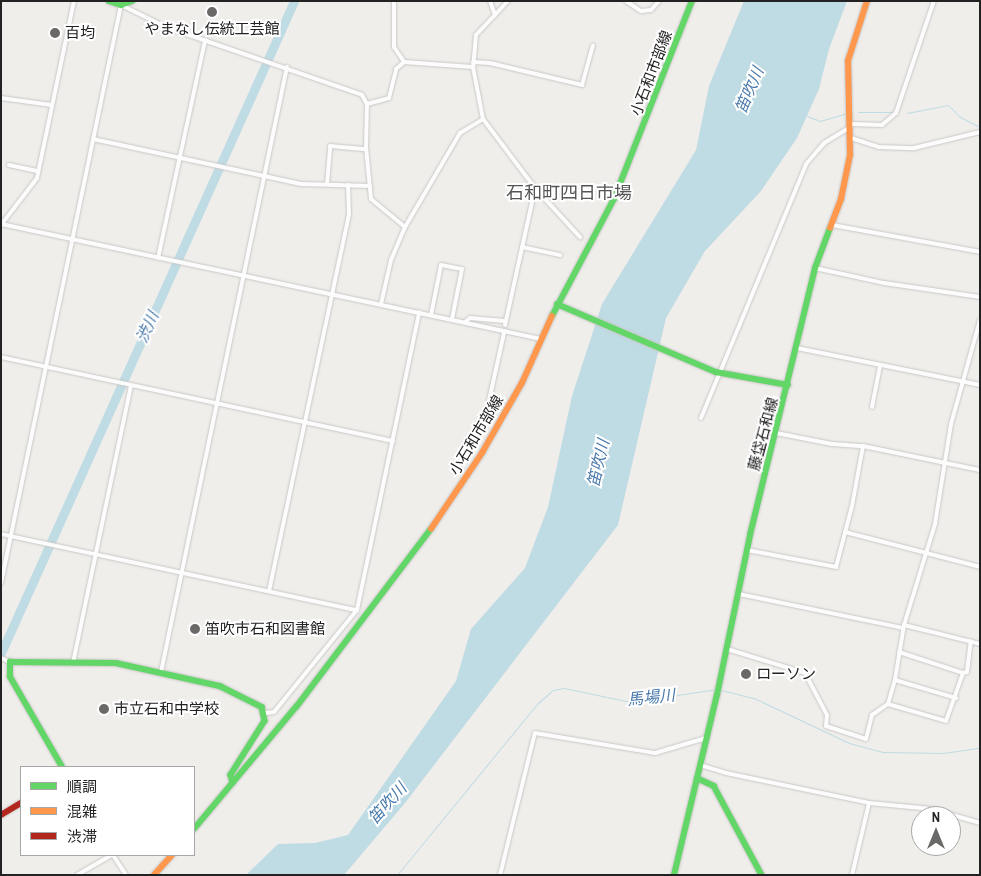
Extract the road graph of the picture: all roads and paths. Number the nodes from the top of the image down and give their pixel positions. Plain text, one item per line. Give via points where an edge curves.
1 (74, 1) edge
2 (109, 1) edge
3 (132, 1) edge
4 (394, 1) edge
5 (490, 1) edge
6 (508, 1) edge
7 (626, 1) edge
8 (659, 1) edge
9 (692, 1) edge
10 (867, 1) edge
11 (934, 1) edge
12 (121, 5) junction
13 (495, 15) junction
14 (205, 40) junction
15 (593, 44) dead end
16 (404, 62) junction
17 (473, 64) junction
18 (287, 68) junction
19 (1, 98) edge
20 (367, 104) junction
21 (52, 105) junction
22 (483, 119) junction
23 (851, 125) junction
24 (980, 132) edge
25 (851, 138) junction
26 (93, 139) junction
27 (366, 150) junction
28 (180, 158) junction
29 (9, 165) dead end
30 (38, 171) junction
31 (265, 176) junction
32 (327, 184) junction
33 (348, 185) junction
34 (370, 186) junction
35 (535, 188) junction
36 (2, 225) edge
37 (832, 225) junction
38 (404, 227) junction
39 (580, 237) dead end
40 (73, 239) junction
41 (522, 247) junction
42 (980, 252) edge
43 (560, 255) dead end
44 (158, 258) junction
45 (815, 268) junction
46 (243, 276) junction
47 (331, 294) junction
48 (980, 297) edge
49 (380, 304) junction
50 (557, 304) junction
51 (419, 312) junction
52 (431, 315) junction
53 (452, 319) junction
54 (980, 320) edge
55 (465, 322) junction
56 (504, 333) dead end
57 (541, 339) junction
58 (797, 348) junction
59 (1, 357) edge
60 (880, 366) junction
61 (46, 368) junction
62 (717, 373) junction
63 (965, 382) junction
64 (129, 385) junction
65 (788, 385) junction
66 (980, 385) edge
67 (218, 404) junction
68 (872, 407) dead end
69 (486, 414) dead end
70 (701, 418) dead end
71 (304, 423) junction
72 (775, 432) junction
73 (394, 442) junction
74 (863, 446) junction
75 (944, 463) junction
76 (980, 470) edge
77 (845, 532) junction
78 (1, 534) edge
79 (11, 536) junction
80 (746, 550) junction
81 (928, 554) junction
82 (96, 555) junction
83 (980, 567) edge
84 (181, 574) junction
85 (1, 584) edge
86 (269, 592) junction
87 (739, 594) junction
88 (357, 610) junction
89 (903, 626) junction
90 (971, 642) junction
91 (980, 644) edge
92 (727, 649) junction
93 (899, 652) junction
94 (2, 658) edge
95 (10, 662) junction
96 (73, 663) junction
97 (161, 672) junction
98 (963, 673) junction
99 (895, 680) junction
100 (956, 698) junction
101 (888, 704) junction
102 (266, 713) junction
103 (706, 738) junction
104 (700, 765) junction
105 (61, 766) edge
106 (697, 778) junction
107 (233, 783) junction
108 (869, 803) junction
109 (20, 804) edge
110 (1, 815) edge
111 (980, 823) edge
112 (195, 829) edge
113 (110, 856) edge
114 (113, 856) edge
115 (171, 856) edge
116 (77, 875) edge
117 (126, 875) edge
118 (154, 875) edge
119 (500, 875) edge
120 (674, 875) edge
121 (762, 875) edge
122 (852, 875) edge

1 - 21 street
2 - 12 main road
3 - 12 main road
4 - 16 street via 394,47
5 - 13 street
6 - 13 street
7 - 8 street via 637,10 648,12
9 - 50 main road, 小石和市部線 via 614,199
10 - 23 main road, 藤垈石和線 via 851,47 848,88
11 - 23 street via 896,112 882,125
12 - 14 street via 166,27
12 - 26 street
13 - 17 street via 476,35
14 - 18 street
14 - 28 street
15 - 17 street via 582,85 490,63
16 - 17 street
16 - 20 street via 396,69 389,98
17 - 22 street
18 - 20 street via 346,92 362,95
18 - 31 street
19 - 21 street
20 - 27 street
21 - 30 street
22 - 35 street
22 - 38 street via 460,133
23 - 25 main road, 藤垈石和線
23 - 62 street via 824,143 806,164
24 - 25 street via 914,148 878,148
25 - 37 main road, 藤垈石和線 via 841,199
26 - 28 street
26 - 40 street
27 - 32 street via 330,146
27 - 34 street
28 - 31 street
28 - 44 street
29 - 30 street
30 - 36 street via 30,189
31 - 32 street via 302,184
31 - 46 street
32 - 33 street
33 - 34 street
33 - 47 street via 349,214
34 - 38 street via 371,199
35 - 39 street
35 - 41 street
36 - 40 street
37 - 42 street
37 - 45 main road, 藤垈石和線
38 - 49 street via 391,260
40 - 44 street
40 - 61 street
41 - 43 street
41 - 55 street via 505,323 470,318
44 - 46 street
45 - 48 street via 884,283
45 - 58 main road, 藤垈石和線
46 - 47 street
46 - 67 street
47 - 49 street
47 - 71 street
49 - 51 street
50 - 57 main road, 小石和市部線
50 - 62 main road
51 - 52 street
51 - 73 street
52 - 53 street
52 - 53 street via 441,265 462,270
53 - 55 street
54 - 63 street
55 - 57 street
56 - 69 street
57 - 107 main road, 小石和市部線 via 508,408 448,504 297,706
58 - 60 street
58 - 65 main road, 藤垈石和線
59 - 61 street
60 - 63 street
60 - 68 street
61 - 64 street
61 - 79 street
62 - 65 main road
62 - 70 street
63 - 66 street
63 - 75 street via 951,424
64 - 67 street
64 - 82 street
65 - 72 main road, 藤垈石和線
67 - 71 street
67 - 84 street
71 - 73 street
71 - 86 street
72 - 74 street via 832,444
72 - 80 main road, 藤垈石和線
73 - 88 street
74 - 75 street
74 - 77 street
75 - 76 street
75 - 81 street
77 - 80 street via 836,568
77 - 81 street
78 - 79 street
79 - 82 street
79 - 85 street
80 - 87 main road, 藤垈石和線
81 - 83 street
81 - 89 street
82 - 84 street
82 - 96 street
84 - 86 street
84 - 97 street
86 - 88 street
87 - 89 street
87 - 92 main road, 藤垈石和線
88 - 102 street via 274,712
89 - 90 street
89 - 93 street
90 - 91 street
90 - 98 street via 967,672
92 - 101 street via 805,673 827,715 826,726 846,734 866,739 872,715
92 - 103 main road, 藤垈石和線
93 - 98 street
93 - 99 street
94 - 95 street
95 - 96 main road
95 - 105 main road via 10,677
96 - 97 main road via 116,663
97 - 102 main road via 220,686 262,707
98 - 100 street
99 - 100 street
99 - 101 street
100 - 101 street via 946,720
102 - 107 main road via 265,721 231,775
103 - 104 main road, 藤垈石和線
103 - 119 street via 655,753 535,733
104 - 106 main road, 藤垈石和線
104 - 108 street
106 - 120 main road, 藤垈石和線
106 - 121 main road via 714,786
107 - 112 main road, 小石和市部線
108 - 111 street via 932,809
108 - 122 street
109 - 110 main road
113 - 116 street
114 - 117 street
115 - 118 main road

